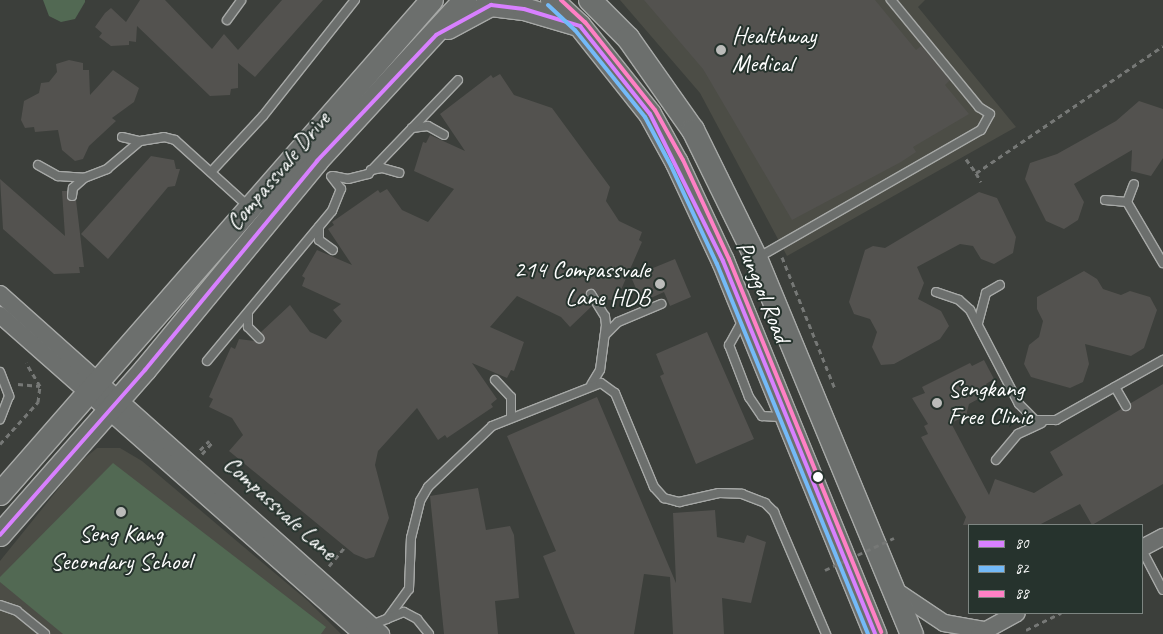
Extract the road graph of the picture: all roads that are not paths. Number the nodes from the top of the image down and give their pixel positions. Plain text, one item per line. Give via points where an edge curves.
1 (228, 0) edge
2 (355, 0) edge
3 (465, 0) edge
4 (552, 0) edge
5 (590, 0) edge
6 (891, 0) edge
7 (242, 1) edge
8 (424, 5) edge
9 (228, 20) dead end
10 (580, 26) junction
11 (436, 34) junction
12 (458, 80) dead end
13 (412, 128) junction
14 (444, 135) dead end
15 (122, 136) dead end
16 (140, 141) junction
17 (38, 165) dead end
18 (371, 170) junction
19 (211, 172) junction
20 (399, 173) dead end
21 (84, 178) junction
22 (1134, 184) dead end
23 (72, 196) dead end
24 (1105, 200) dead end
25 (1127, 202) junction
26 (248, 206) junction
27 (319, 227) junction
28 (333, 250) dead end
29 (756, 258) junction
30 (1163, 263) edge
31 (1000, 285) dead end
32 (936, 292) dead end
33 (0, 294) edge
34 (591, 294) dead end
35 (661, 304) dead end
36 (249, 311) junction
37 (0, 315) edge
38 (978, 323) junction
39 (604, 335) junction
40 (258, 338) dead end
41 (1163, 360) edge
42 (207, 361) dead end
43 (0, 372) edge
44 (495, 380) dead end
45 (591, 385) junction
46 (94, 386) junction
47 (1116, 387) junction
48 (115, 404) junction
49 (1126, 406) dead end
50 (511, 417) junction
51 (0, 419) edge
52 (1044, 422) junction
53 (996, 460) dead end
54 (0, 494) edge
55 (0, 535) edge
56 (1163, 537) edge
57 (1143, 548) edge
58 (1143, 551) edge
59 (893, 589) junction
60 (1163, 590) edge
61 (0, 605) edge
62 (1015, 614) edge
63 (376, 628) edge
64 (981, 632) edge
65 (45, 634) edge
66 (429, 634) edge
67 (826, 634) edge
68 (875, 634) edge
69 (912, 634) edge

1 - 7 lane
2 - 19 lane via 263,116
3 - 11 main road, Compassvale Drive
4 - 10 main road, Punggol Road
5 - 29 main road, Punggol Road via 628,38 693,130
6 - 29 lane via 979,107 990,114 981,130
7 - 9 lane
8 - 26 main road, Compassvale Drive
10 - 11 main road via 524,9 491,5
10 - 68 main road, Punggol Road via 650,114 678,163 746,317
11 - 48 main road, Compassvale Drive via 317,161
12 - 13 lane
13 - 14 lane via 428,126
13 - 18 lane
15 - 16 lane
16 - 19 lane via 164,137 175,140
16 - 21 lane via 107,169
17 - 21 lane via 58,176
18 - 20 lane via 382,168
18 - 27 lane via 348,180 332,176 341,189 339,200
19 - 26 lane
21 - 23 lane via 73,188
22 - 25 lane
24 - 25 lane
25 - 30 lane
26 - 46 main road, Compassvale Drive
27 - 28 lane via 319,240
27 - 36 lane
29 - 59 main road, Punggol Road
31 - 38 lane via 986,293
32 - 38 lane via 959,300
33 - 46 street
34 - 39 lane via 605,316
35 - 39 lane via 618,322
36 - 40 lane via 248,328
36 - 42 lane
37 - 46 street
38 - 52 lane via 1019,404 1026,414
39 - 45 lane via 600,370
41 - 47 lane
43 - 51 lane via 7,383 6,410
44 - 50 lane via 512,397
45 - 50 lane
45 - 67 lane via 607,384 615,392 654,487 664,498 679,502 719,493 742,494 765,503 774,512
46 - 48 street, Compassvale Lane
46 - 54 main road, Compassvale Drive
47 - 49 lane
47 - 52 lane via 1056,420
48 - 55 main road, Compassvale Drive
48 - 63 street, Compassvale Lane
50 - 63 lane via 479,437 424,493 409,554 409,589
52 - 53 lane via 1018,434
56 - 57 street
58 - 60 lane
59 - 64 street via 944,623
59 - 69 main road, Punggol Road
61 - 65 lane via 17,610
62 - 64 street
63 - 66 lane via 398,613 410,614

